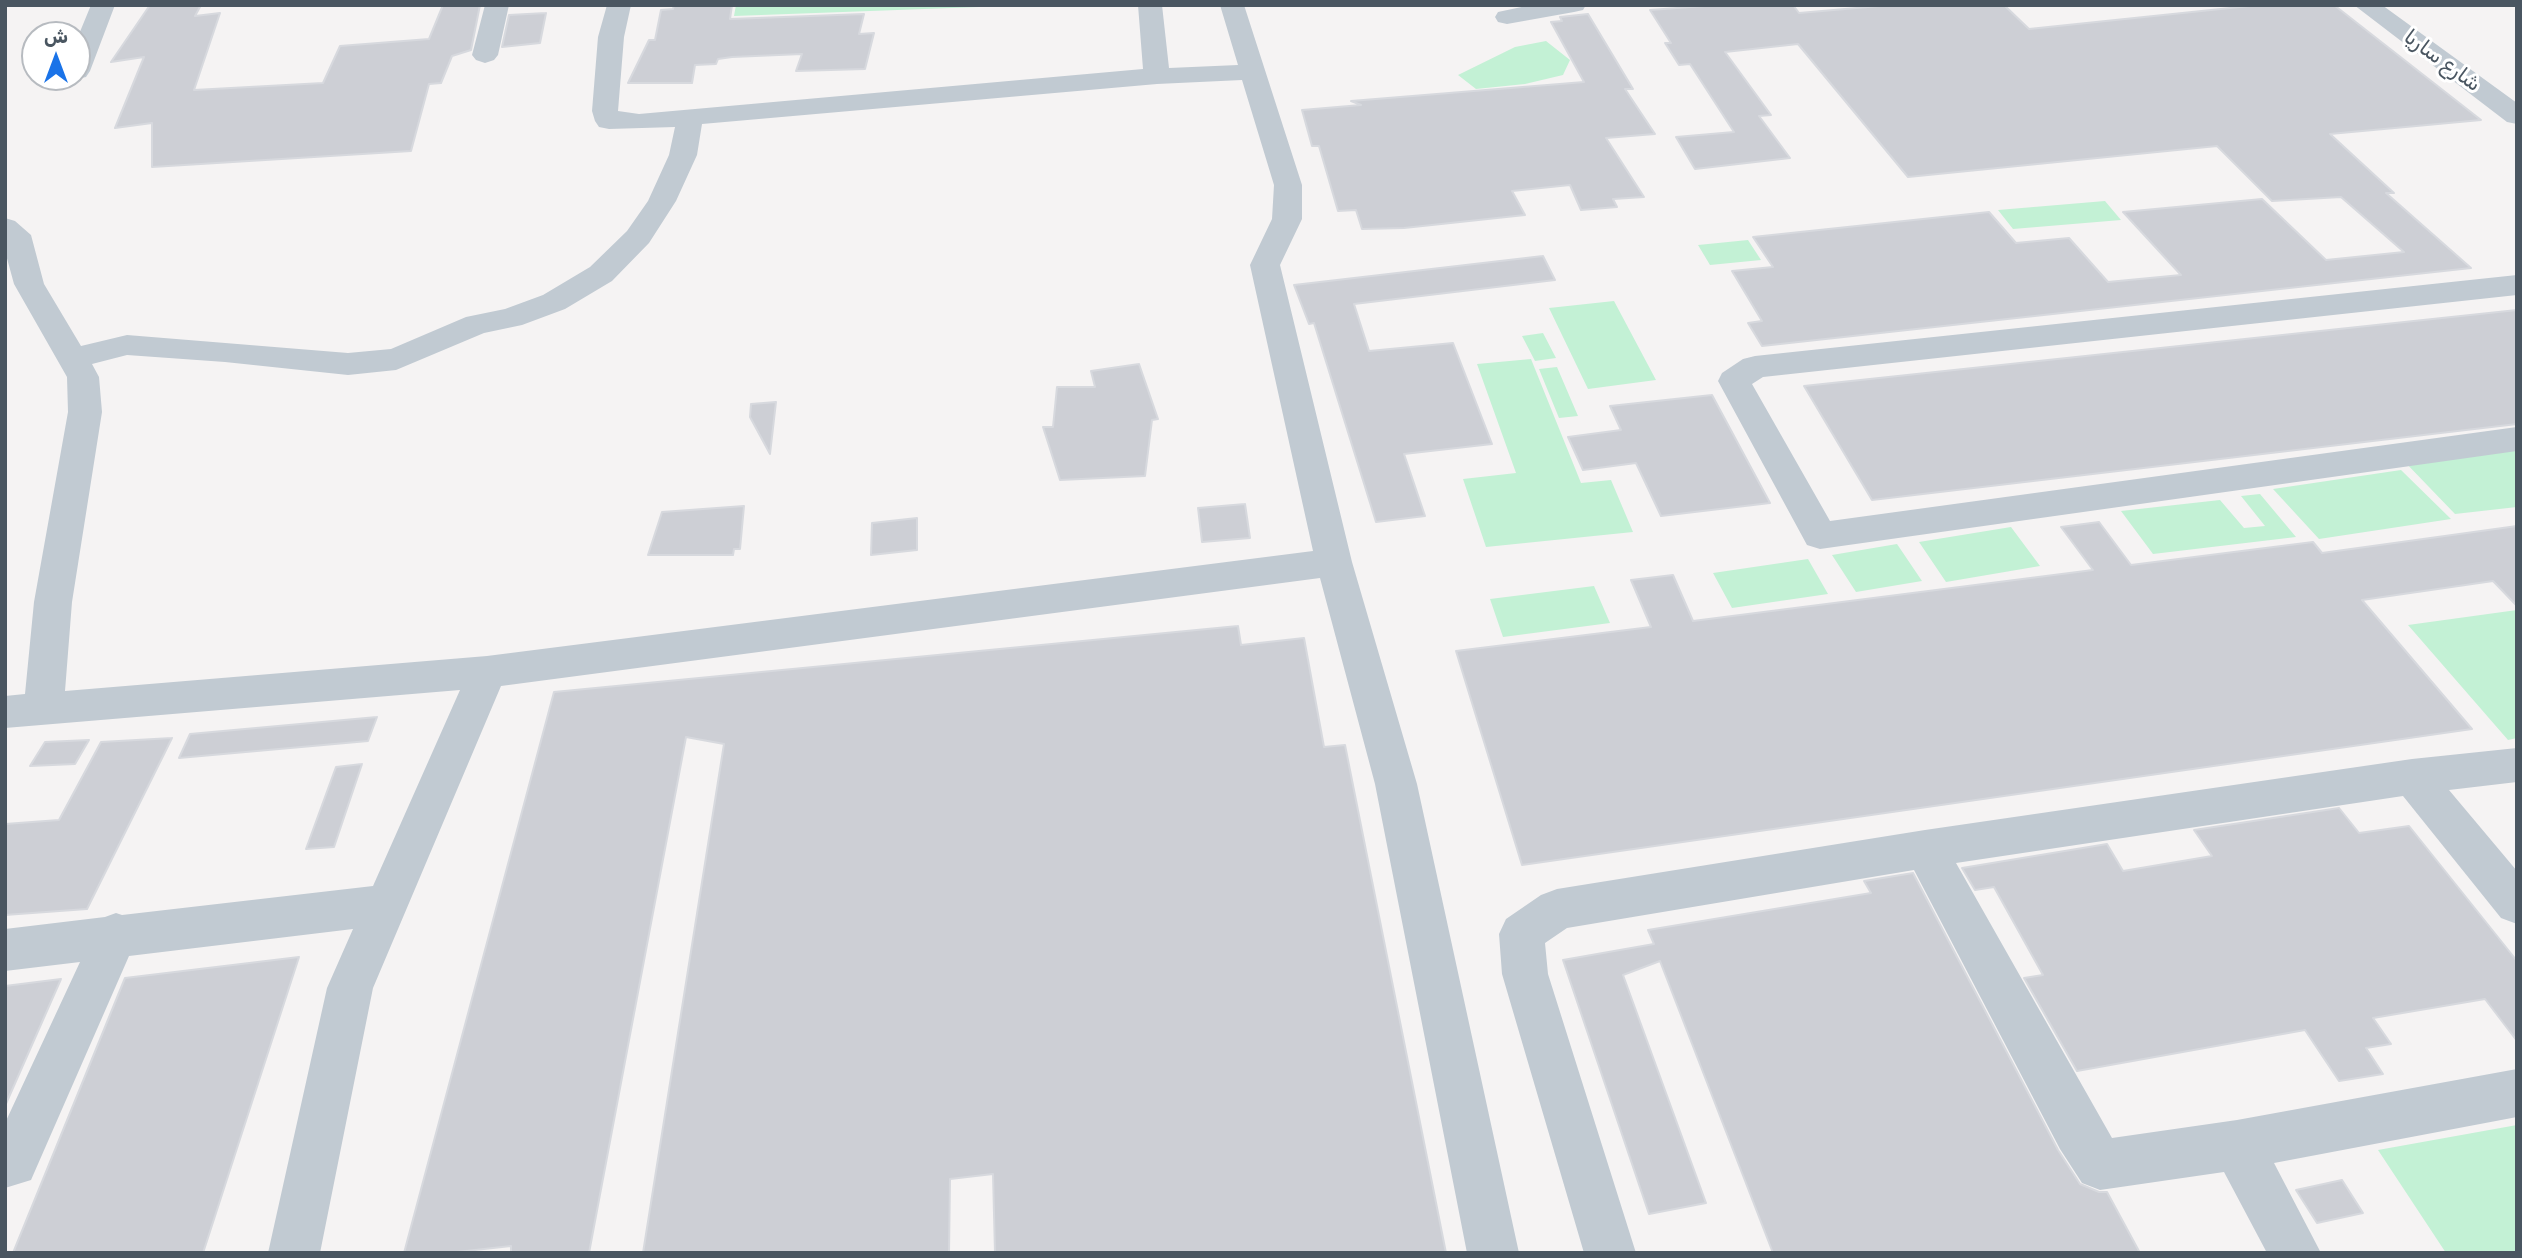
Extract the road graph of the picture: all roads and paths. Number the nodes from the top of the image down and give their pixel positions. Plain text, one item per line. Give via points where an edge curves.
1 (103, 5) edge
2 (498, 5) edge
3 (619, 5) edge
4 (1150, 5) edge
5 (1231, 5) edge
6 (1574, 5) edge
7 (2366, 5) edge
8 (1507, 17) dead end
9 (91, 35) edge
10 (485, 55) dead end
11 (1253, 72) junction
12 (1157, 76) junction
13 (2517, 116) edge
14 (690, 118) junction
15 (5, 227) edge
16 (2517, 285) edge
17 (17, 290) edge
18 (72, 359) junction
19 (2517, 439) edge
20 (1334, 562) junction
21 (487, 672) junction
22 (44, 707) junction
23 (5, 712) edge
24 (2517, 765) edge
25 (2412, 777) junction
26 (1925, 849) junction
27 (2517, 904) edge
28 (385, 905) junction
29 (116, 934) junction
30 (5, 950) edge
31 (2517, 1093) edge
32 (2237, 1145) junction
33 (8, 1169) edge
34 (294, 1253) edge
35 (1493, 1253) edge
36 (1610, 1253) edge
37 (2295, 1253) edge

1 - 9 street
2 - 10 street
3 - 14 street via 611,37 605,111 609,121
4 - 12 street
5 - 11 street
6 - 8 street
7 - 13 street, شارع ساريا
11 - 12 street
11 - 20 street via 1289,200 1287,219 1265,265
12 - 14 street
14 - 18 street via 683,155 662,201 638,237 601,274 554,302 511,318 477,324 396,359 348,364 127,345
15 - 17 street via 16,235
16 - 19 street via 1755,367 1734,381 1820,536
17 - 18 street
18 - 22 street via 83,377 85,412 53,602
20 - 21 street
20 - 35 street via 1396,784
21 - 22 street
21 - 28 street
22 - 23 street
24 - 25 street
25 - 26 street
25 - 27 street
26 - 32 street via 2100,1165
26 - 36 street via 1557,908 1522,934 1525,974
28 - 29 street
28 - 34 street via 350,988
29 - 30 street
29 - 33 street
31 - 32 street
32 - 37 street

